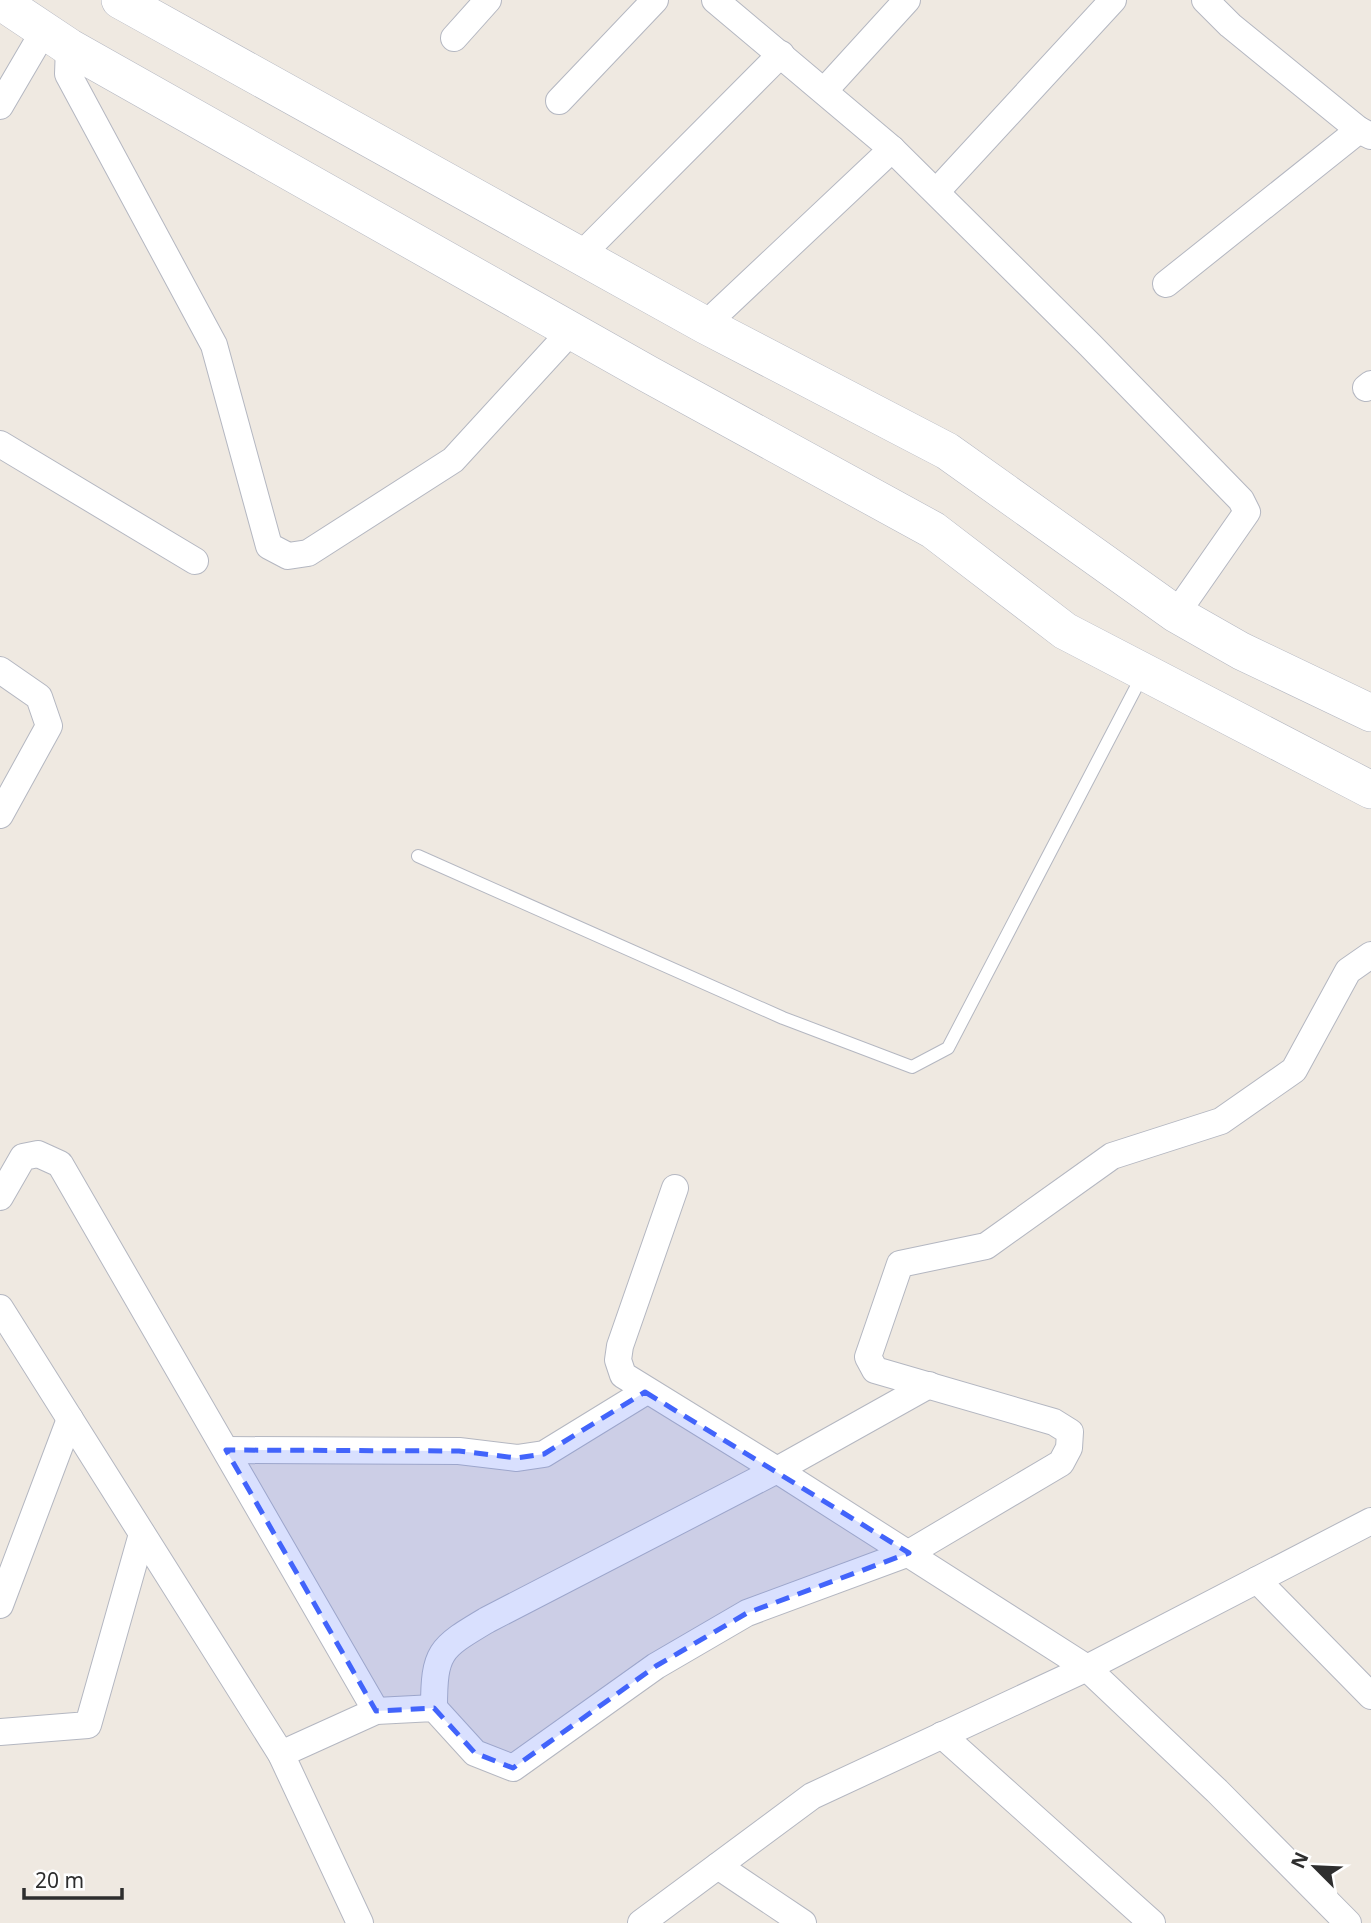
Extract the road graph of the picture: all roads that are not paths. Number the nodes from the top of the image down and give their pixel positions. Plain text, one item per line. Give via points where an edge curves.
1 (120, 0) edge
2 (488, 0) edge
3 (655, 0) edge
4 (715, 0) edge
5 (907, 0) edge
6 (1113, 0) edge
7 (1205, 0) edge
8 (0, 1) edge
9 (57, 38) junction
10 (454, 38) dead end
11 (781, 54) junction
12 (825, 90) junction
13 (559, 100) dead end
14 (0, 107) edge
15 (1365, 133) edge
16 (892, 149) junction
17 (937, 191) junction
18 (582, 254) junction
19 (1166, 284) dead end
20 (705, 325) junction
21 (573, 329) junction
22 (0, 444) edge
23 (195, 561) dead end
24 (1176, 614) junction
25 (0, 670) edge
26 (1144, 673) junction
27 (1371, 713) edge
28 (1371, 790) edge
29 (0, 814) edge
30 (418, 856) dead end
31 (1371, 955) edge
32 (675, 1188) dead end
33 (0, 1197) edge
34 (0, 1308) edge
35 (929, 1385) junction
36 (645, 1391) junction
37 (70, 1419) junction
38 (226, 1450) junction
39 (778, 1470) junction
40 (1371, 1521) edge
41 (142, 1534) junction
42 (909, 1553) junction
43 (1257, 1580) junction
44 (0, 1605) edge
45 (1087, 1668) junction
46 (1371, 1696) edge
47 (434, 1708) junction
48 (376, 1711) junction
49 (0, 1732) edge
50 (942, 1735) junction
51 (281, 1754) junction
52 (718, 1866) junction
53 (360, 1923) edge
54 (641, 1923) edge
55 (803, 1923) edge
56 (1152, 1923) edge
57 (1348, 1923) edge

1 - 18 street
2 - 10 street
3 - 13 street
4 - 11 street
5 - 12 street
6 - 17 street
7 - 15 street
8 - 9 street
9 - 14 street
9 - 21 street
9 - 21 street via 68,74 214,345 269,546 288,556 308,553 453,460
11 - 12 street
11 - 18 street
12 - 16 street
15 - 19 street
16 - 17 street
16 - 20 street
17 - 24 street via 1241,500 1247,512
18 - 20 street
20 - 24 street via 947,451
21 - 26 street via 933,530 1065,631
22 - 23 street
24 - 27 street via 1241,651
25 - 29 street via 39,697 49,726
26 - 28 street
26 - 30 lane via 948,1048 912,1067 783,1018
31 - 35 street via 1348,971 1294,1070 1221,1121 1112,1156 986,1246 900,1264 868,1357 875,1370
32 - 36 street via 620,1346 623,1376
33 - 38 street via 23,1157 38,1154 60,1164
34 - 37 street
35 - 39 street
35 - 42 street via 1054,1422 1070,1432 1069,1448 1061,1463
36 - 38 street via 544,1454 517,1458 460,1451
36 - 39 street
37 - 41 street
37 - 44 street
38 - 48 street
39 - 42 street
39 - 47 street via 449,1643 434,1672
40 - 43 street
41 - 49 street via 88,1725
41 - 51 street
42 - 45 street
42 - 47 street via 747,1613 656,1666 513,1768 475,1753
43 - 45 street
43 - 46 street
45 - 50 street
45 - 57 street
47 - 48 street
48 - 51 street
50 - 52 street via 812,1796
50 - 56 street
51 - 53 street
52 - 54 street
52 - 55 street

